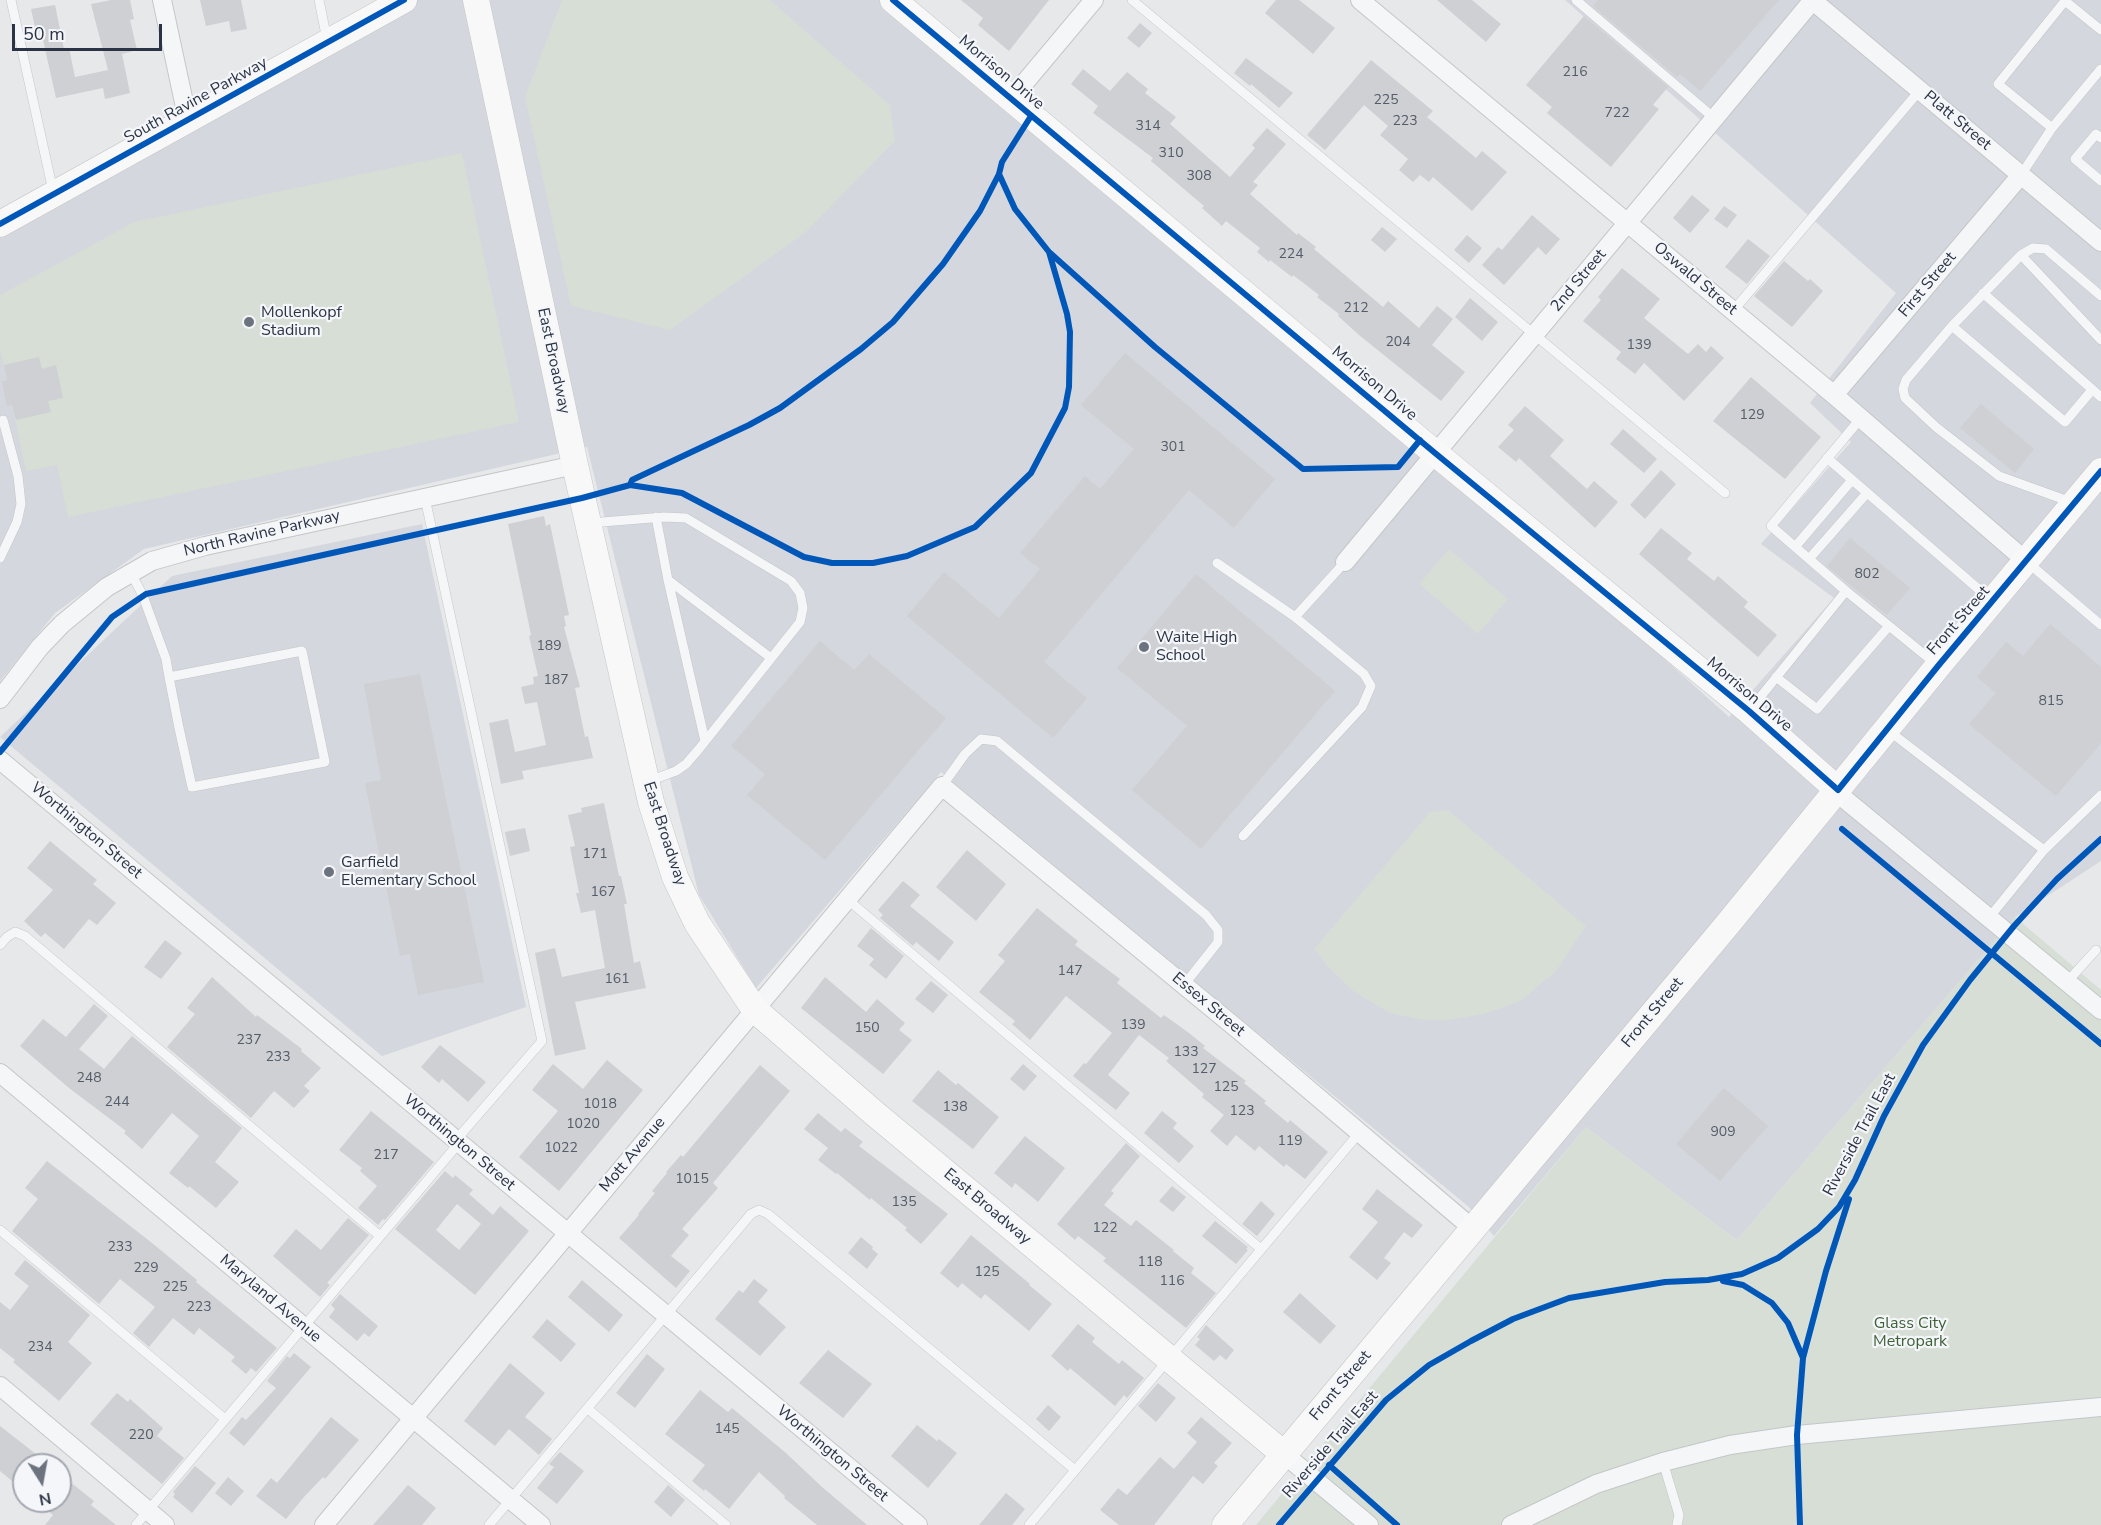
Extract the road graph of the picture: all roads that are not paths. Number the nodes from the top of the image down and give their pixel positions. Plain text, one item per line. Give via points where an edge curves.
1 (11, 0) edge
2 (162, 0) edge
3 (318, 0) edge
4 (404, 0) edge
5 (476, 0) edge
6 (893, 0) edge
7 (1094, 0) edge
8 (1131, 0) edge
9 (1360, 0) edge
10 (1576, 0) edge
11 (1813, 0) edge
12 (2101, 30) edge
13 (328, 43) junction
14 (2101, 69) edge
15 (1920, 90) junction
16 (1011, 99) junction
17 (1714, 118) junction
18 (188, 121) junction
19 (2052, 128) junction
20 (2101, 138) edge
21 (2021, 175) junction
22 (2101, 181) edge
23 (54, 195) junction
24 (1627, 223) junction
25 (0, 224) edge
26 (2101, 242) edge
27 (2021, 255) junction
28 (1983, 293) junction
29 (2101, 296) edge
30 (1733, 311) junction
31 (1952, 326) junction
32 (1533, 335) junction
33 (2101, 340) edge
34 (2092, 390) junction
35 (1834, 395) junction
36 (2101, 397) edge
37 (1861, 418) junction
38 (3, 420) dead end
39 (1435, 453) junction
40 (1827, 458) junction
41 (575, 465) junction
42 (1852, 480) junction
43 (2098, 482) edge
44 (1725, 493) dead end
45 (1867, 493) junction
46 (425, 498) junction
47 (2073, 502) junction
48 (656, 517) junction
49 (588, 523) junction
50 (1795, 547) junction
51 (0, 558) edge
52 (1809, 560) junction
53 (2026, 561) junction
54 (1345, 562) joint
55 (1217, 563) dead end
56 (131, 573) junction
57 (668, 580) junction
58 (1846, 591) junction
59 (1993, 601) junction
60 (1295, 617) junction
61 (1889, 626) junction
62 (2101, 626) edge
63 (771, 658) junction
64 (1938, 666) junction
65 (169, 677) junction
66 (1776, 677) junction
67 (0, 699) edge
68 (1749, 711) junction
69 (1887, 729) junction
70 (705, 741) junction
71 (0, 760) edge
72 (646, 782) junction
73 (942, 786) junction
74 (1837, 791) junction
75 (2101, 795) edge
76 (1243, 836) dead end
77 (2044, 850) junction
78 (847, 899) junction
79 (1988, 919) junction
80 (0, 945) edge
81 (2096, 950) dead end
82 (2067, 982) junction
83 (1184, 985) junction
84 (755, 1010) junction
85 (2101, 1010) edge
86 (0, 1073) edge
87 (1360, 1132) junction
88 (457, 1141) junction
89 (1472, 1228) junction
90 (0, 1230) edge
91 (568, 1233) junction
92 (380, 1236) junction
93 (1261, 1249) junction
94 (667, 1316) junction
95 (303, 1327) junction
96 (1169, 1359) junction
97 (0, 1386) edge
98 (2101, 1407) edge
99 (588, 1409) junction
100 (413, 1418) junction
101 (225, 1419) junction
102 (1284, 1455) junction
103 (1663, 1462) junction
104 (1075, 1470) junction
105 (511, 1500) junction
106 (148, 1511) junction
107 (1536, 1519) edge
108 (136, 1525) edge
109 (165, 1525) edge
110 (324, 1525) edge
111 (489, 1525) edge
112 (541, 1525) edge
113 (726, 1525) edge
114 (918, 1525) edge
115 (1029, 1525) edge
116 (1225, 1525) edge
117 (1369, 1525) edge
118 (1511, 1525) edge
119 (1677, 1525) edge

1 - 23 lane
2 - 18 street
3 - 13 lane
4 - 13 street, South Ravine Parkway
5 - 41 street, East Broadway
6 - 16 street, Morrison Drive
7 - 16 street
8 - 32 lane
9 - 24 street, Oswald Street
10 - 17 lane
11 - 15 street, Platt Street
11 - 17 street, 2nd Street
12 - 19 lane via 2065,1 1998,84
13 - 18 street, South Ravine Parkway
14 - 19 lane
15 - 21 street, Platt Street
15 - 30 lane
16 - 39 street, Morrison Drive
17 - 24 street, 2nd Street
18 - 23 street, South Ravine Parkway
19 - 21 lane
20 - 22 lane via 2096,134 2074,159
21 - 26 street, Platt Street
21 - 35 street, First Street
23 - 25 street, South Ravine Parkway
24 - 30 street, Oswald Street
24 - 32 street, 2nd Street
27 - 28 lane
27 - 29 lane via 2033,248 2046,249
27 - 33 lane
28 - 31 lane
28 - 34 lane
30 - 35 street, Oswald Street
31 - 34 lane via 2065,422
31 - 47 lane via 1906,380 1905,398 1999,476
32 - 39 street, 2nd Street
32 - 44 lane
34 - 36 lane
35 - 37 street, Oswald Street
37 - 40 lane
37 - 53 street, Oswald Street
38 - 51 lane via 21,504
39 - 54 street, 2nd Street
39 - 68 street, Morrison Drive
40 - 42 lane
40 - 50 lane via 1771,526
41 - 46 street, North Ravine Parkway
41 - 49 street, East Broadway
42 - 45 lane
42 - 50 lane
43 - 47 street, Front Street
45 - 52 lane
45 - 59 lane
46 - 56 street, North Ravine Parkway via 205,546 152,561
46 - 88 lane via 542,1041
47 - 53 street, Front Street
48 - 49 lane
48 - 57 lane
48 - 63 lane via 686,518 791,581 800,593 800,622
49 - 72 street, East Broadway
50 - 52 lane
52 - 58 lane
53 - 59 street, Front Street
53 - 62 lane
54 - 60 lane
55 - 60 lane
56 - 65 lane via 158,635
56 - 67 street, North Ravine Parkway via 107,587 62,624
57 - 63 lane
57 - 70 lane
58 - 61 lane
58 - 66 lane
59 - 64 street, Front Street
60 - 76 lane via 1364,674 1371,686 1362,707
61 - 64 lane
61 - 66 lane via 1817,709
63 - 70 lane
64 - 69 street, Front Street
65 - 65 lane via 192,788 325,762 302,651
66 - 68 lane
68 - 74 street, Morrison Drive
69 - 74 street, Front Street
69 - 77 lane
70 - 72 lane via 676,771
71 - 88 street, Worthington Street
72 - 84 street, East Broadway via 675,877 697,923
73 - 78 street, Mott Avenue
73 - 83 street, Essex Street
73 - 83 lane via 965,754 981,740 997,741 1206,915 1218,930 1218,942
74 - 79 street
74 - 89 street, Front Street
75 - 77 lane
77 - 79 lane
78 - 84 street, Mott Avenue
78 - 93 lane
79 - 82 street
80 - 92 lane via 15,932 25,936
81 - 82 lane
82 - 85 street
83 - 87 street, Essex Street
84 - 91 street, Mott Avenue
84 - 96 street, East Broadway
86 - 95 street, Maryland Avenue
87 - 89 street, Essex Street
87 - 93 lane
88 - 91 street, Worthington Street
88 - 92 lane
89 - 102 street, Front Street
90 - 101 lane
91 - 94 street, Worthington Street
91 - 100 street, Mott Avenue
92 - 95 lane
93 - 96 lane
94 - 99 lane
94 - 104 lane via 751,1214 759,1210
94 - 114 street, Worthington Street
95 - 100 street, Maryland Avenue
95 - 101 lane
96 - 102 street, East Broadway
96 - 104 lane
97 - 106 street
98 - 103 street via 1797,1435 1730,1445
99 - 105 lane
99 - 113 lane
100 - 105 street, Maryland Avenue
100 - 110 street, Mott Avenue
101 - 106 lane
102 - 116 street, Front Street
102 - 117 street
103 - 107 street via 1596,1484
103 - 119 lane via 1679,1515
104 - 115 lane
105 - 111 lane
105 - 112 street, Maryland Avenue
106 - 108 lane
106 - 109 street
107 - 118 street

